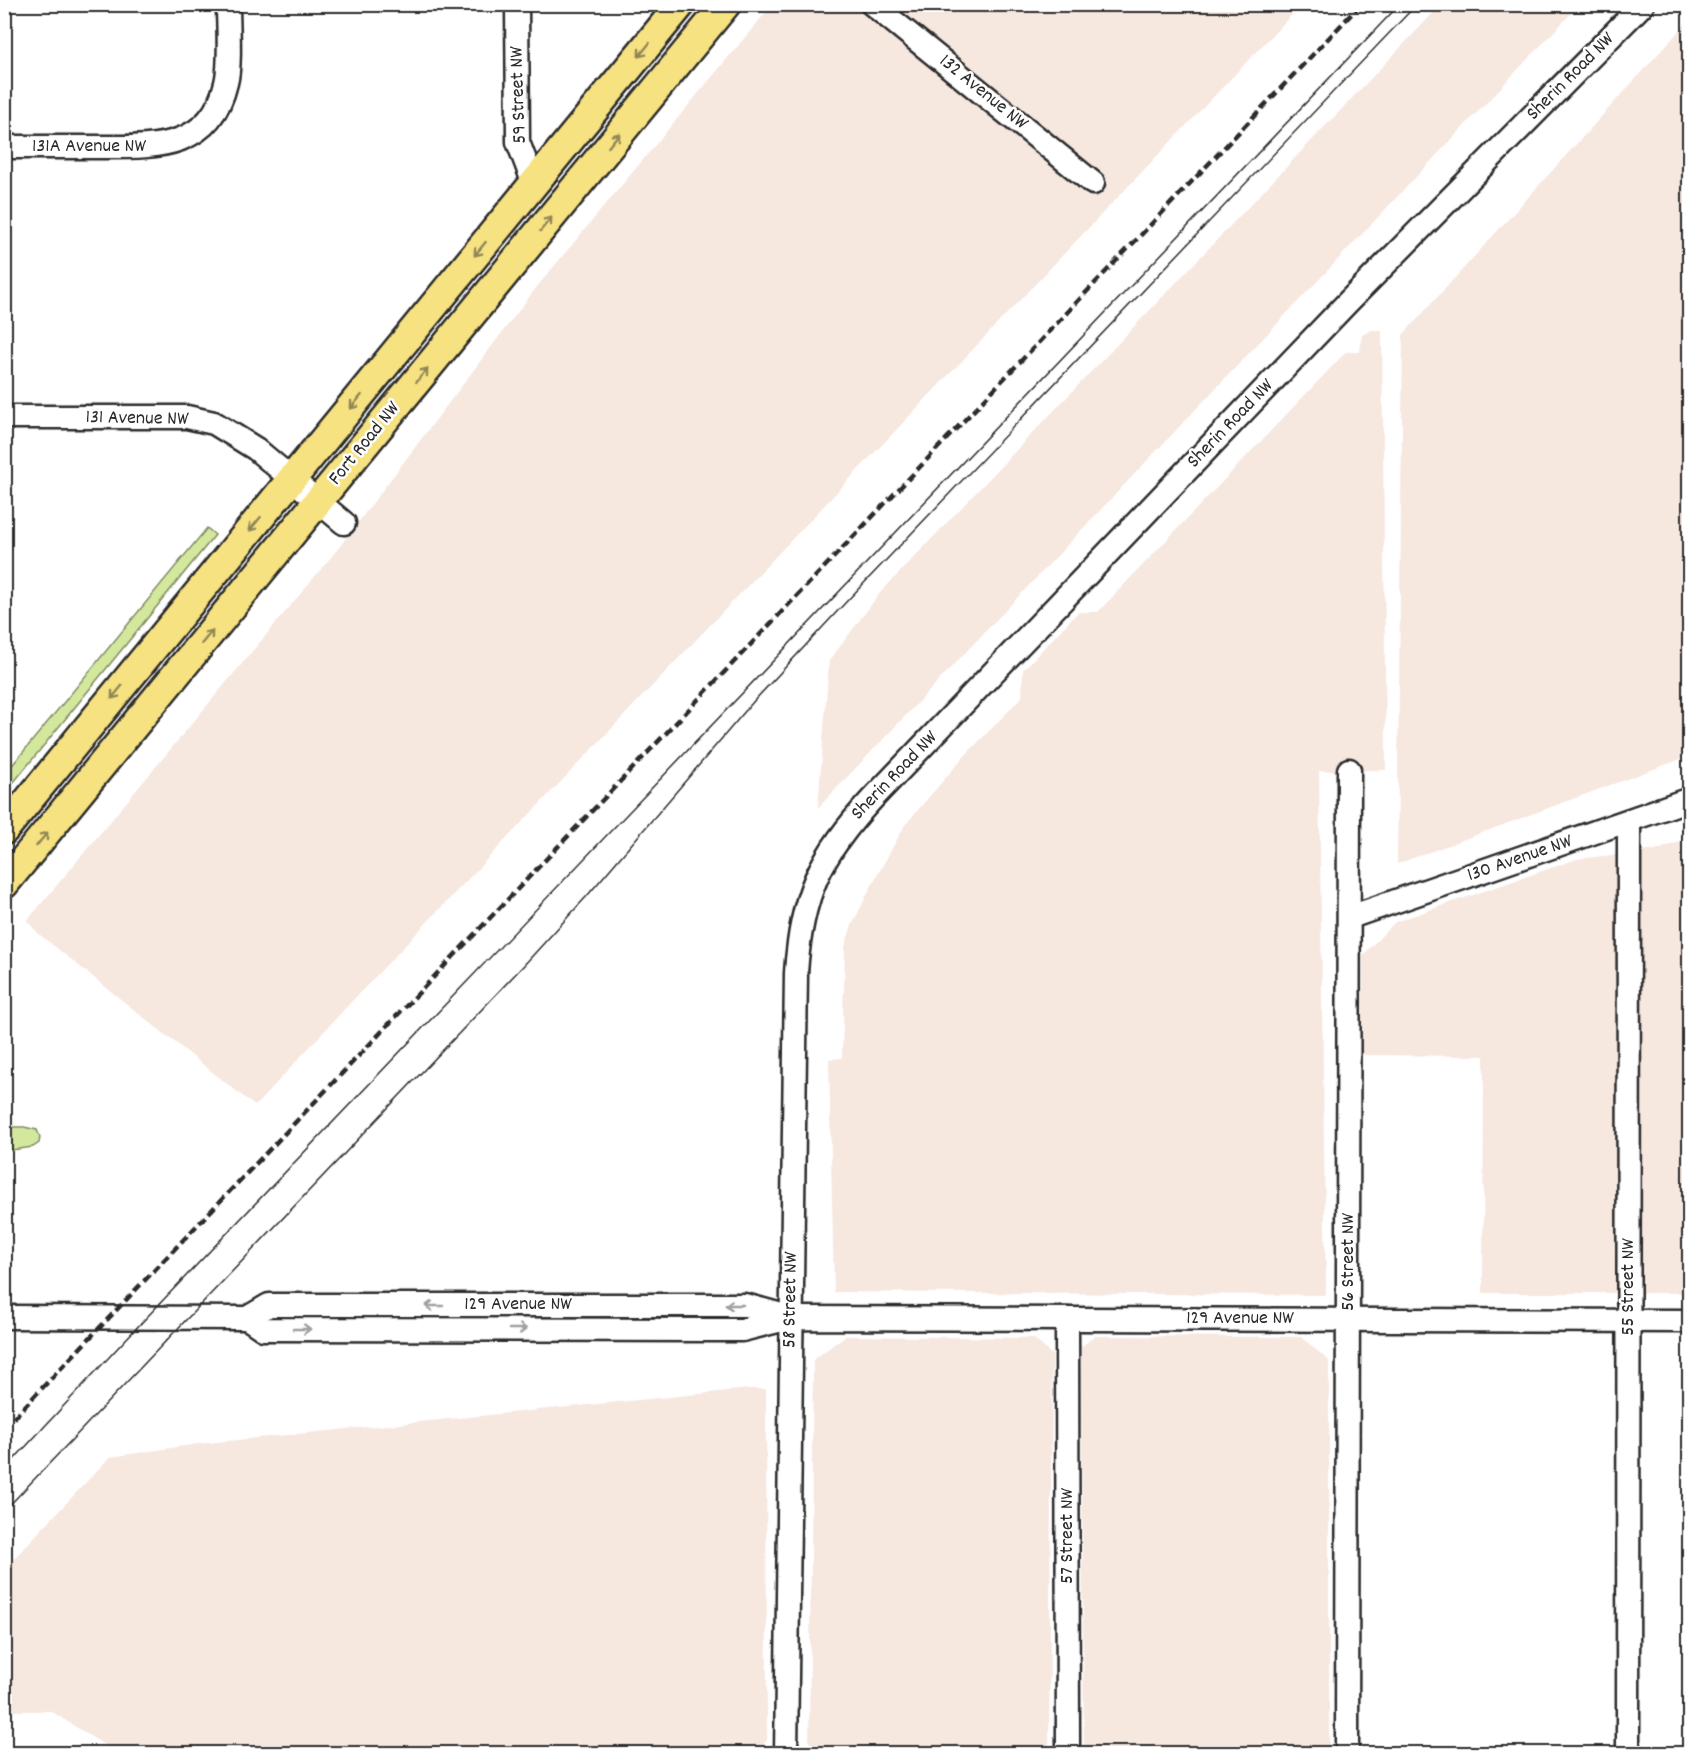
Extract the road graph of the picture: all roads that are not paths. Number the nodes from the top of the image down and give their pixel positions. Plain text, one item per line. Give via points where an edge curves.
1 (228, 4) edge
2 (517, 4) edge
3 (681, 4) edge
4 (726, 4) edge
5 (872, 4) edge
6 (1642, 4) edge
7 (4, 147) edge
8 (1093, 183) dead end
9 (534, 184) junction
10 (4, 417) edge
11 (292, 479) junction
12 (318, 501) junction
13 (344, 523) dead end
14 (1349, 770) dead end
15 (1689, 799) edge
16 (1629, 821) junction
17 (4, 830) edge
18 (829, 852) joint
19 (4, 884) edge
20 (1350, 917) junction
21 (4, 1317) edge
22 (790, 1318) junction
23 (1067, 1319) junction
24 (1349, 1320) junction
25 (1629, 1321) junction
26 (1689, 1321) edge
27 (786, 1754) edge
28 (1068, 1754) edge
29 (1347, 1754) edge
30 (1628, 1754) edge

1 - 7 street, 131A Avenue NW via 227,81 216,110 205,124 181,140 154,147
2 - 9 street, 59 Street NW via 518,142
3 -> 9 main road, Fort Road NW
12 -> 4 main road, Fort Road NW
5 - 8 street, 132 Avenue NW
6 - 18 street, Sherin Road NW via 1347,303 873,798
9 -> 11 main road, Fort Road NW
10 - 11 street, 131 Avenue NW via 187,417 214,423 256,448
11 - 12 street, 131 Avenue NW
11 -> 17 main road, Fort Road NW
12 - 13 street, 131 Avenue NW
19 -> 12 main road, Fort Road NW
14 - 20 street, 56 Street NW
15 - 16 street, 130 Avenue NW
16 - 20 street, 130 Avenue NW
16 - 25 street, 55 Street NW
18 - 22 street, 58 Street NW via 805,908 797,951
20 - 24 street, 56 Street NW
21 - 22 street, 129 Avenue NW via 247,1318 269,1305 745,1305
22 - 23 street, 129 Avenue NW
22 - 27 street, 58 Street NW
23 - 24 street, 129 Avenue NW
23 - 28 street, 57 Street NW
24 - 25 street, 129 Avenue NW
24 - 29 street, 56 Street NW
25 - 26 street, 129 Avenue NW
25 - 30 street, 55 Street NW

